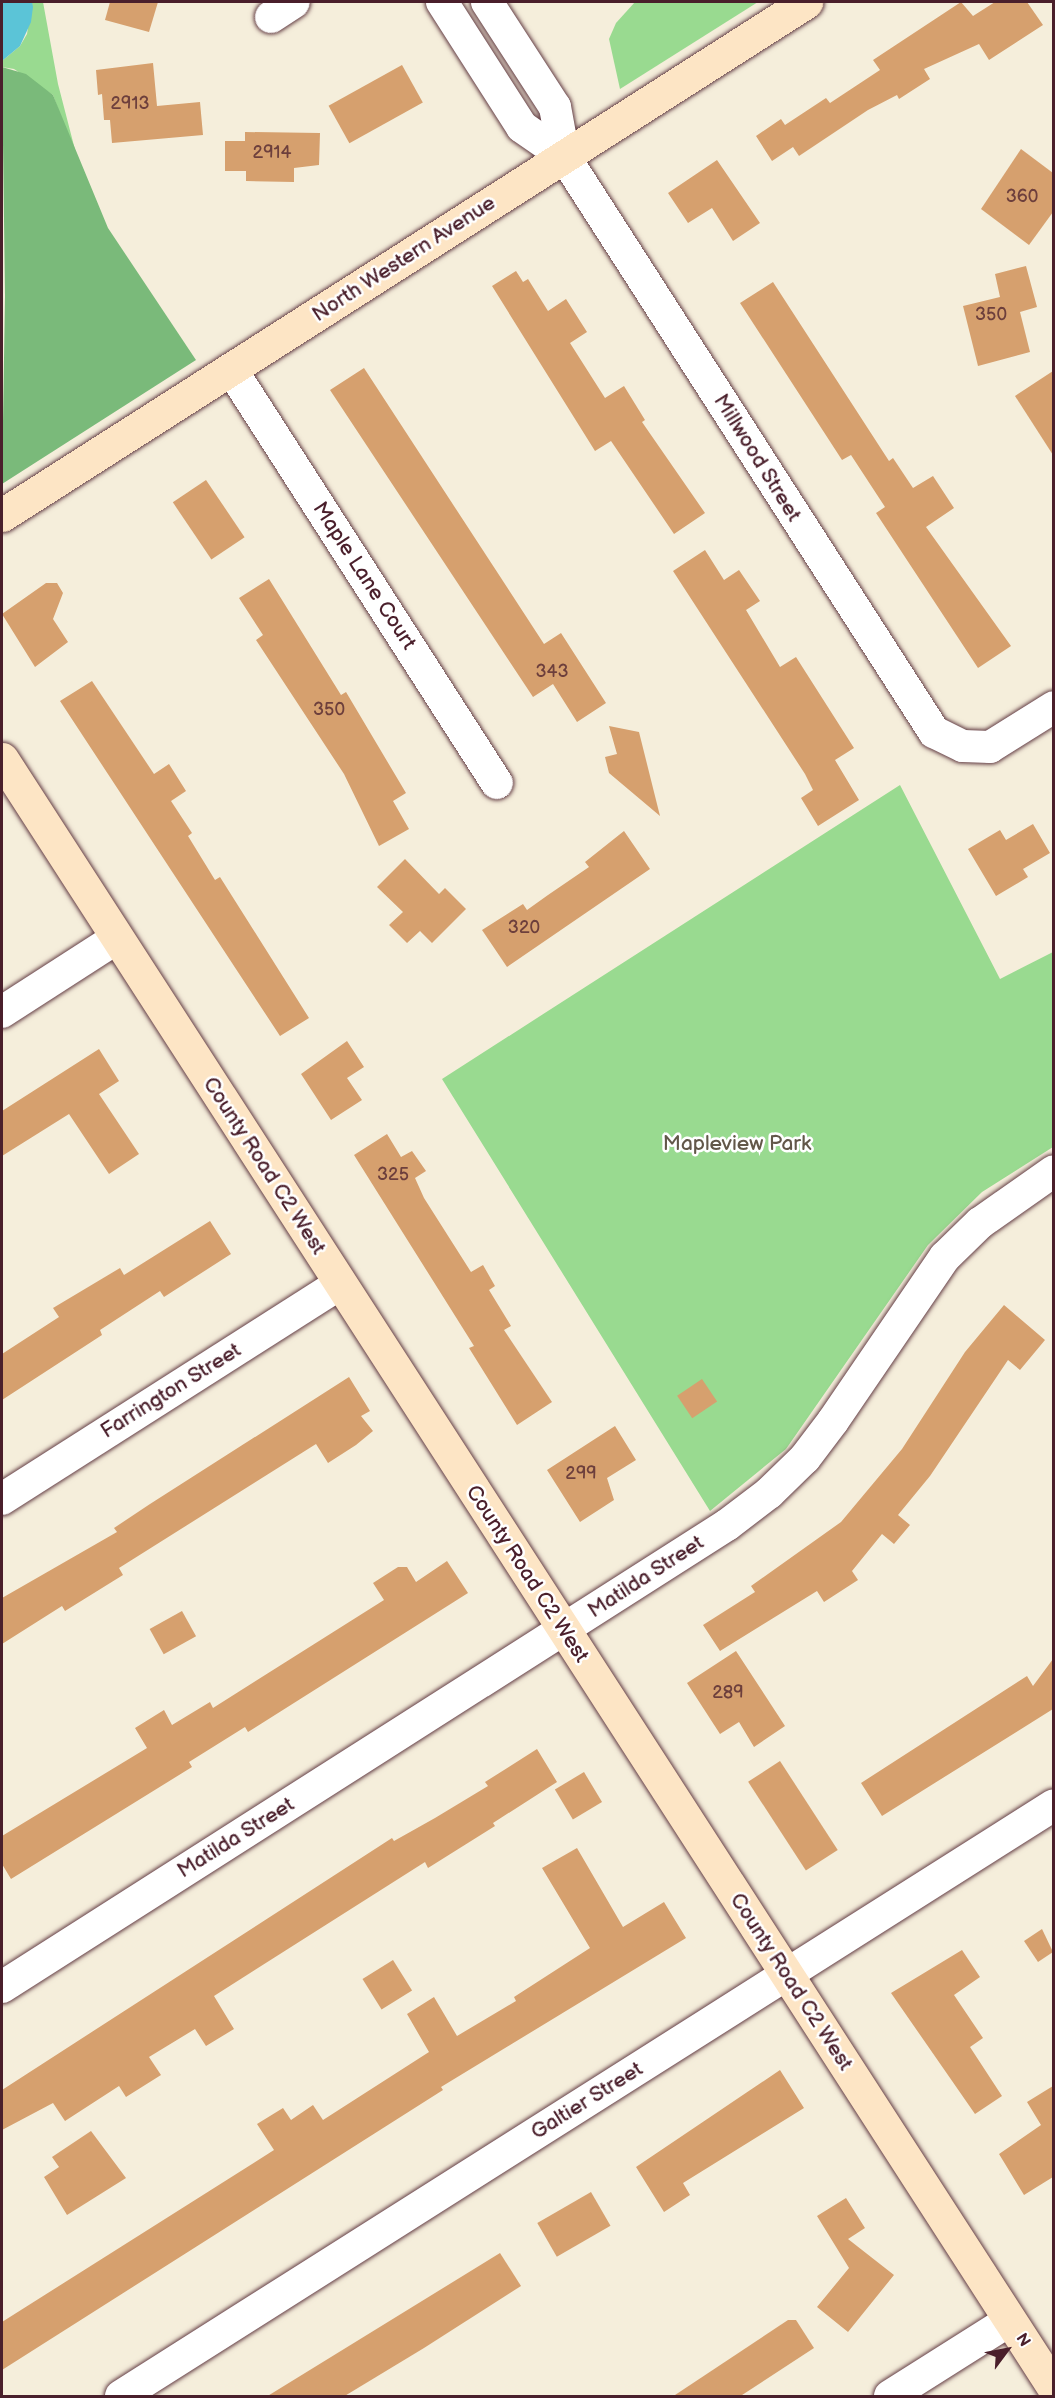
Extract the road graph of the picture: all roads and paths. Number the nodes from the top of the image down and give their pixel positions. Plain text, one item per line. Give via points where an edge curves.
1 (442, 2) edge
2 (487, 2) edge
3 (806, 2) edge
4 (564, 156) junction
5 (231, 369) junction
6 (2, 515) edge
7 (1053, 707) edge
8 (2, 759) edge
9 (497, 783) dead end
10 (117, 938) junction
11 (2, 1012) edge
12 (1053, 1172) edge
13 (340, 1284) junction
14 (2, 1499) edge
15 (563, 1630) junction
16 (1053, 1805) edge
17 (786, 1975) junction
18 (2, 1987) edge
19 (1010, 2320) junction
20 (1053, 2388) edge
21 (121, 2397) edge
22 (890, 2397) edge

1 - 4 street via 522,127
2 - 4 street via 555,107
3 - 4 street, North Western Avenue
4 - 5 street, North Western Avenue
4 - 7 street, Millwood Street via 934,732 963,746 990,747
5 - 6 street, North Western Avenue
5 - 9 street, Maple Lane Court
8 - 10 street, County Road C2 West
10 - 11 street
10 - 13 street, County Road C2 West
12 - 15 street, Matilda Street via 980,1223 945,1257 826,1430 769,1493
13 - 14 street, Farrington Street
13 - 15 street, County Road C2 West
15 - 17 street, County Road C2 West
15 - 18 street, Matilda Street
16 - 17 street, Galtier Street
17 - 19 street, County Road C2 West
17 - 21 street, Galtier Street
19 - 20 street, County Road C2 West
19 - 22 street

